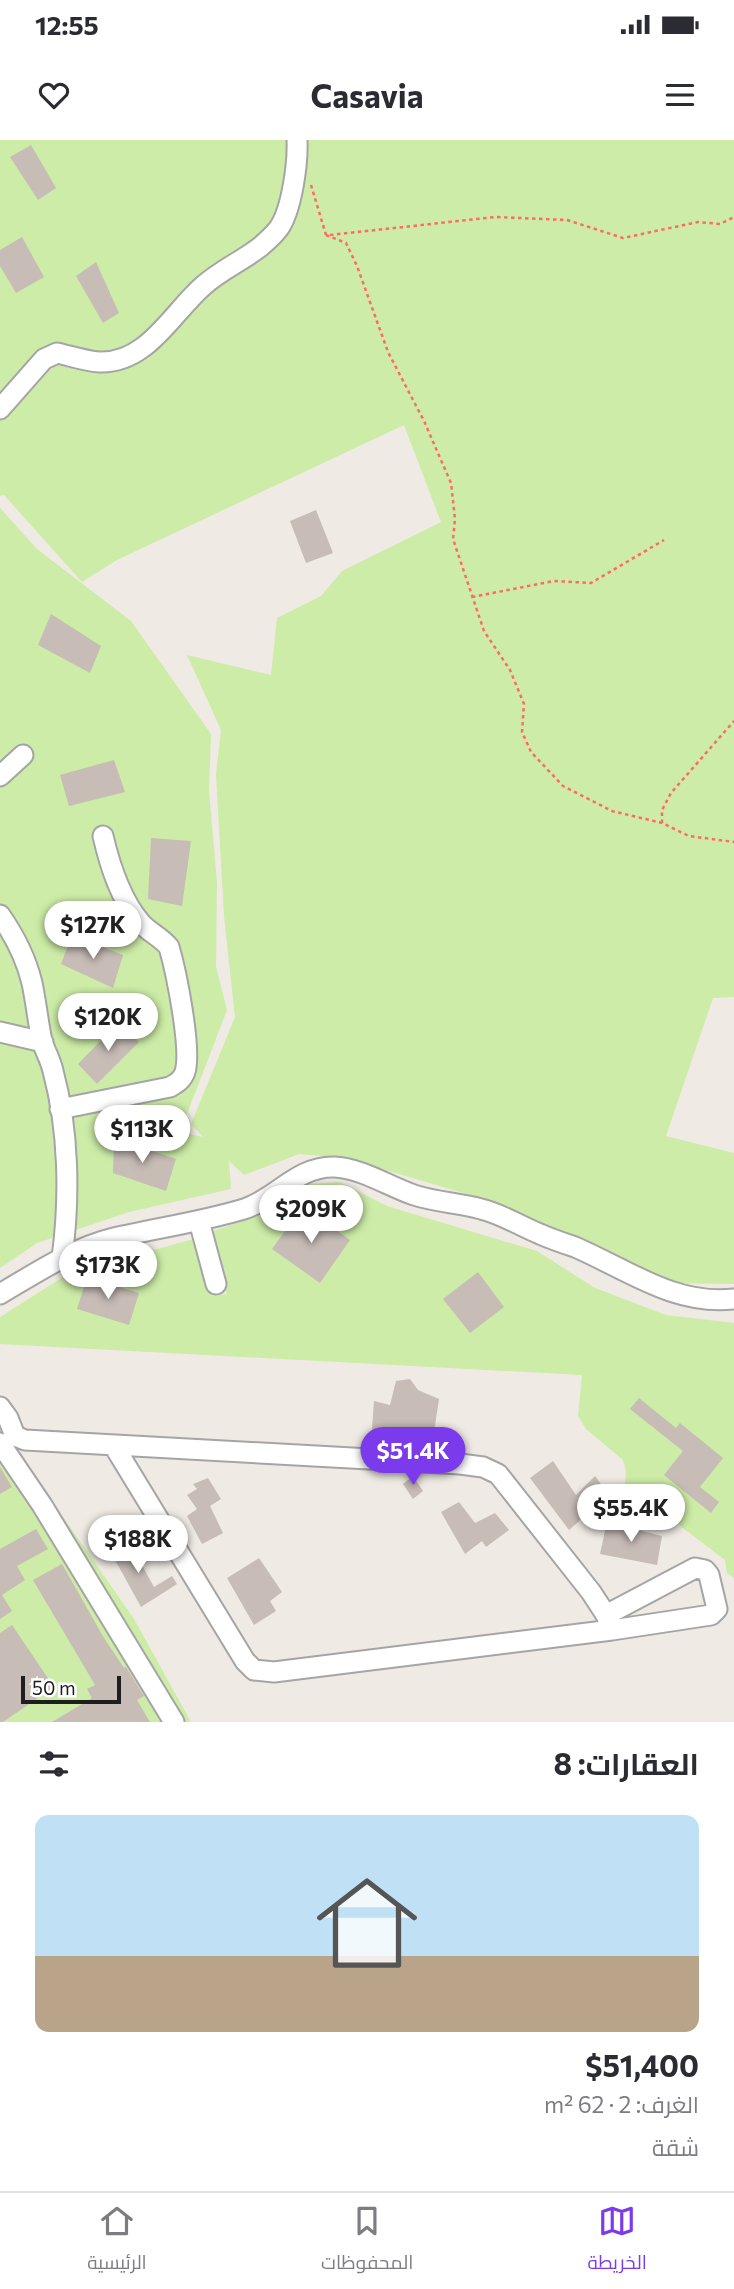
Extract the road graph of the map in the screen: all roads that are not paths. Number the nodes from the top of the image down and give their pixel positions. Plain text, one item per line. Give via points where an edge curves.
1 (297, 140) edge
2 (0, 409) edge
3 (23, 755) dead end
4 (0, 776) edge
5 (103, 836) dead end
6 (0, 915) edge
7 (0, 1032) edge
8 (43, 1042) junction
9 (60, 1109) junction
10 (199, 1221) junction
11 (62, 1258) junction
12 (216, 1284) dead end
13 (0, 1294) edge
14 (734, 1299) edge
15 (0, 1407) edge
16 (0, 1443) edge
17 (114, 1446) junction
18 (609, 1622) junction
19 (174, 1722) edge

1 - 2 street via 292,190 284,219 270,238 201,287 144,347 125,357 98,362 51,354
3 - 4 street
5 - 9 street via 126,902 141,923 169,947 187,1065 184,1076 170,1087
6 - 8 street via 20,948 31,980
7 - 8 street
8 - 9 street
9 - 11 street via 66,1169
10 - 11 street via 112,1238
10 - 12 street
10 - 14 street via 246,1208 304,1173 336,1167 358,1171 418,1196 483,1209 682,1296
11 - 13 street
15 - 17 street via 15,1436 24,1440
16 - 19 street
17 - 18 street via 483,1467 498,1474 591,1592
17 - 18 street via 254,1670 274,1672
18 - 18 street via 690,1570 701,1568 709,1576 717,1609 714,1613

